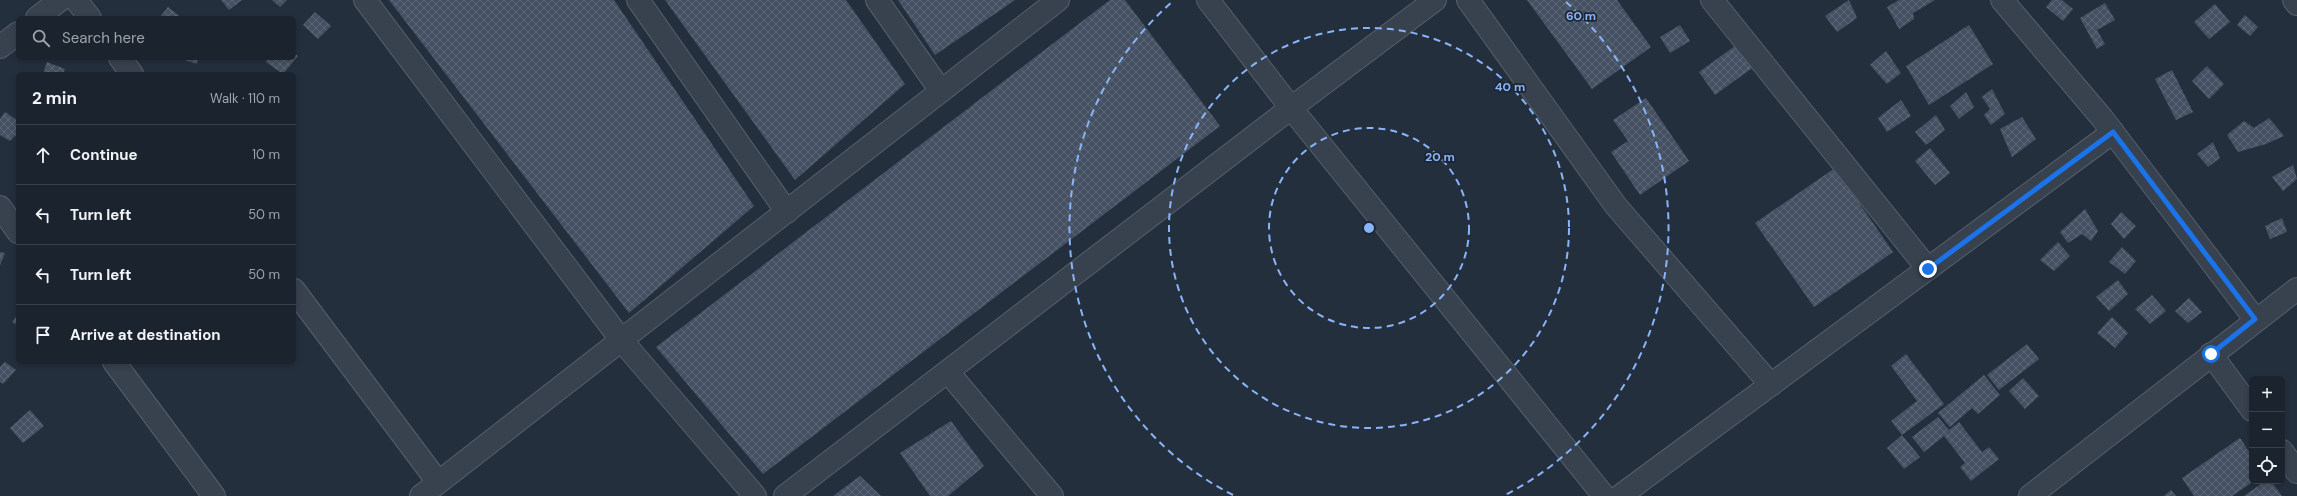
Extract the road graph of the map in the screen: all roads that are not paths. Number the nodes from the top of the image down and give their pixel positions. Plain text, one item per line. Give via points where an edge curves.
1 (60, 0) edge
2 (76, 0) edge
3 (365, 0) edge
4 (638, 0) edge
5 (877, 0) edge
6 (1058, 0) edge
7 (1208, 0) edge
8 (1435, 0) edge
9 (1468, 0) edge
10 (1712, 0) edge
11 (2002, 0) edge
12 (2294, 0) edge
13 (2297, 4) edge
14 (40, 16) edge
15 (88, 16) edge
16 (16, 35) edge
17 (0, 47) edge
18 (122, 60) edge
19 (130, 72) edge
20 (941, 91) junction
21 (1291, 108) junction
22 (2113, 132) junction
23 (0, 207) edge
24 (787, 212) junction
25 (16, 229) edge
26 (1928, 269) junction
27 (2297, 289) edge
28 (296, 293) edge
29 (2255, 319) junction
30 (622, 341) junction
31 (2211, 354) junction
32 (115, 364) edge
33 (948, 372) junction
34 (1771, 385) junction
35 (2249, 406) edge
36 (2285, 455) edge
37 (2297, 472) edge
38 (438, 482) junction
39 (2040, 493) edge
40 (214, 496) edge
41 (420, 496) edge
42 (754, 496) edge
43 (785, 496) edge
44 (1052, 496) edge
45 (1604, 496) edge
46 (1620, 496) edge

1 - 14 street
2 - 15 street
3 - 30 street
4 - 24 street
5 - 20 street
6 - 20 street
7 - 21 street
8 - 21 street
9 - 34 street via 1616,206
10 - 26 street
11 - 22 street
12 - 13 street
16 - 17 street
18 - 19 street
20 - 24 street
21 - 33 street
21 - 45 street
22 - 26 street
22 - 29 street
23 - 25 street
24 - 30 street
26 - 34 street
27 - 29 street
28 - 38 street
29 - 31 street
30 - 38 street
30 - 42 street
31 - 35 street
31 - 39 street
32 - 40 street
33 - 43 street
33 - 44 street
34 - 46 street
36 - 37 street
38 - 41 street

